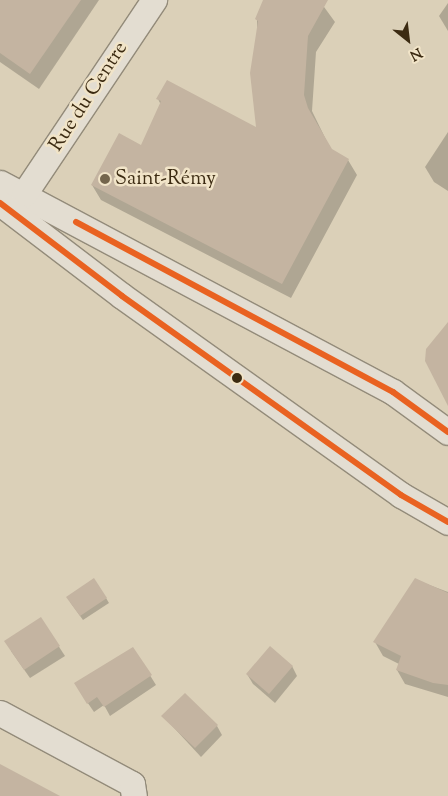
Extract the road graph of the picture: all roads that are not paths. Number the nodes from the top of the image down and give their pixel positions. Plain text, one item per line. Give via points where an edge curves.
1 (154, 0) edge
2 (0, 184) edge
3 (24, 194) junction
4 (0, 203) edge
5 (448, 432) edge
6 (448, 522) edge
7 (0, 713) edge
8 (134, 796) edge

1 - 3 street, Rue du Centre
2 - 3 street
3 - 5 street via 393,392
4 - 6 street via 122,296 401,495
7 - 8 street via 132,784

